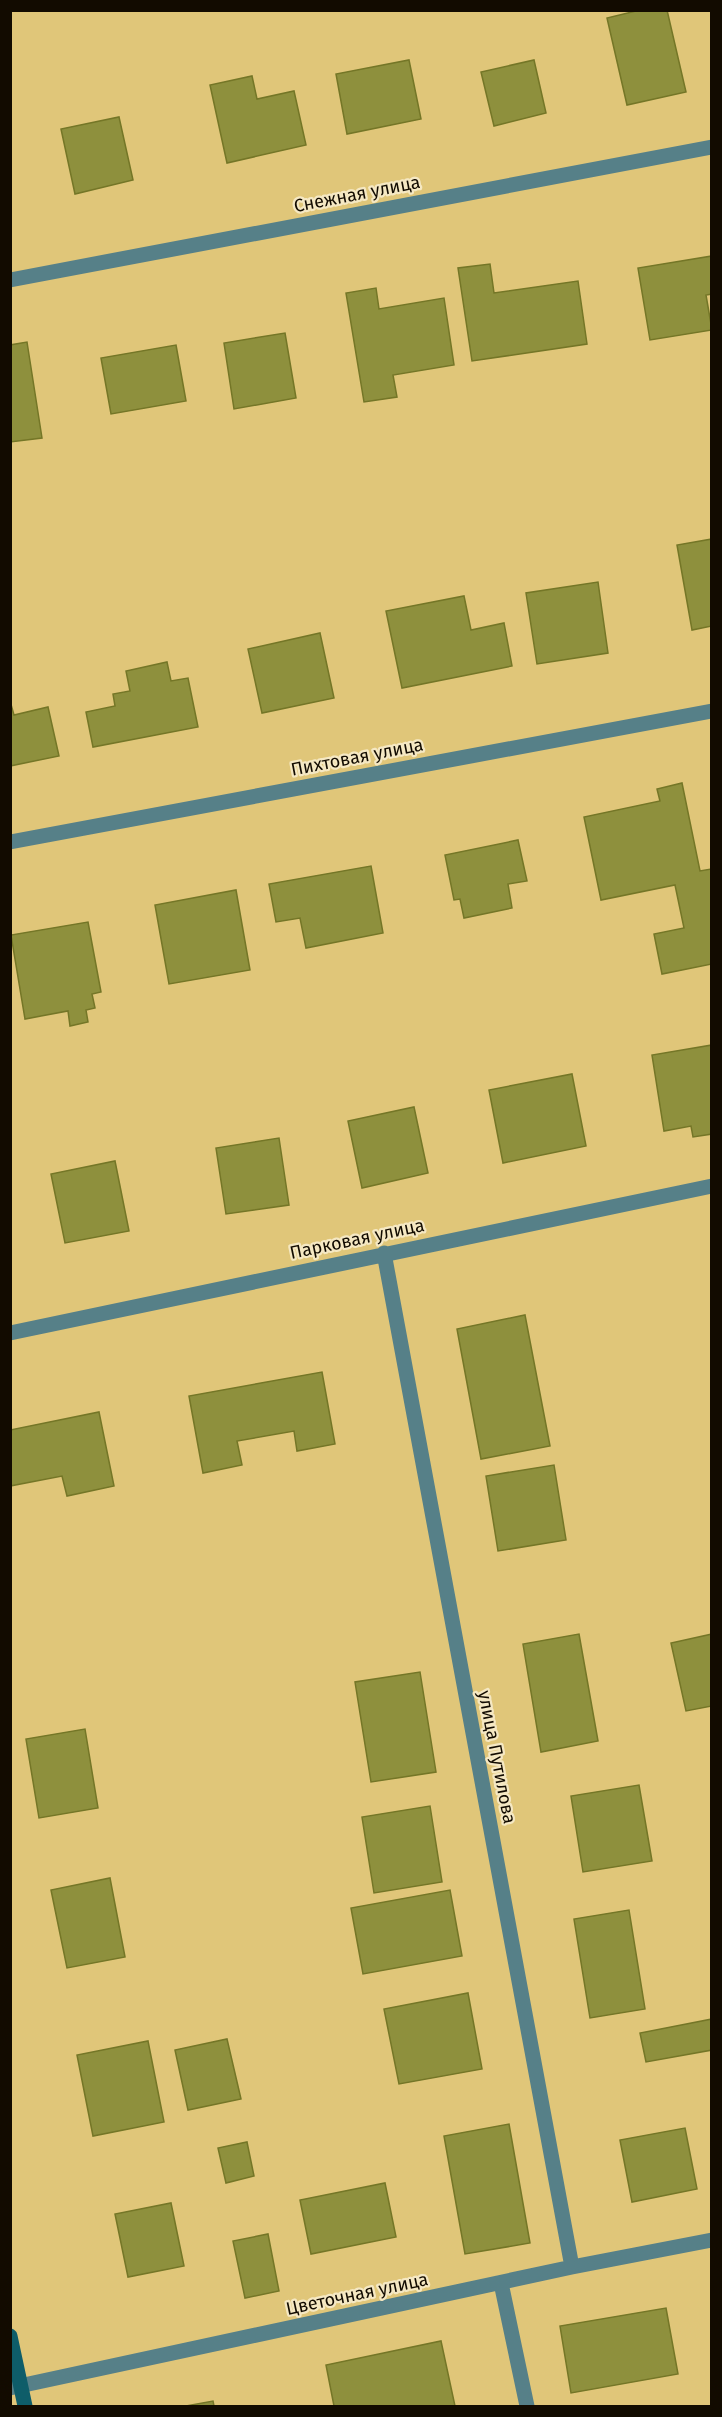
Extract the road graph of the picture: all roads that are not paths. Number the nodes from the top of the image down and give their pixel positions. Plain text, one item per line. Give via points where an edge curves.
1 (711, 147) edge
2 (10, 280) edge
3 (711, 711) edge
4 (10, 842) edge
5 (711, 1186) edge
6 (384, 1253) junction
7 (10, 1333) edge
8 (711, 2240) edge
9 (572, 2267) junction
10 (501, 2283) junction
11 (10, 2336) edge
12 (16, 2387) edge
13 (25, 2406) edge
14 (527, 2406) edge

1 - 2 street, Снежная улица
3 - 4 street, Пихтовая улица
5 - 6 street, Парковая улица
6 - 7 street, Парковая улица
6 - 9 street, улица Путилова
8 - 9 street, Цветочная улица
9 - 10 street, Цветочная улица
10 - 12 street, Цветочная улица
10 - 14 street
11 - 12 street
12 - 13 street

